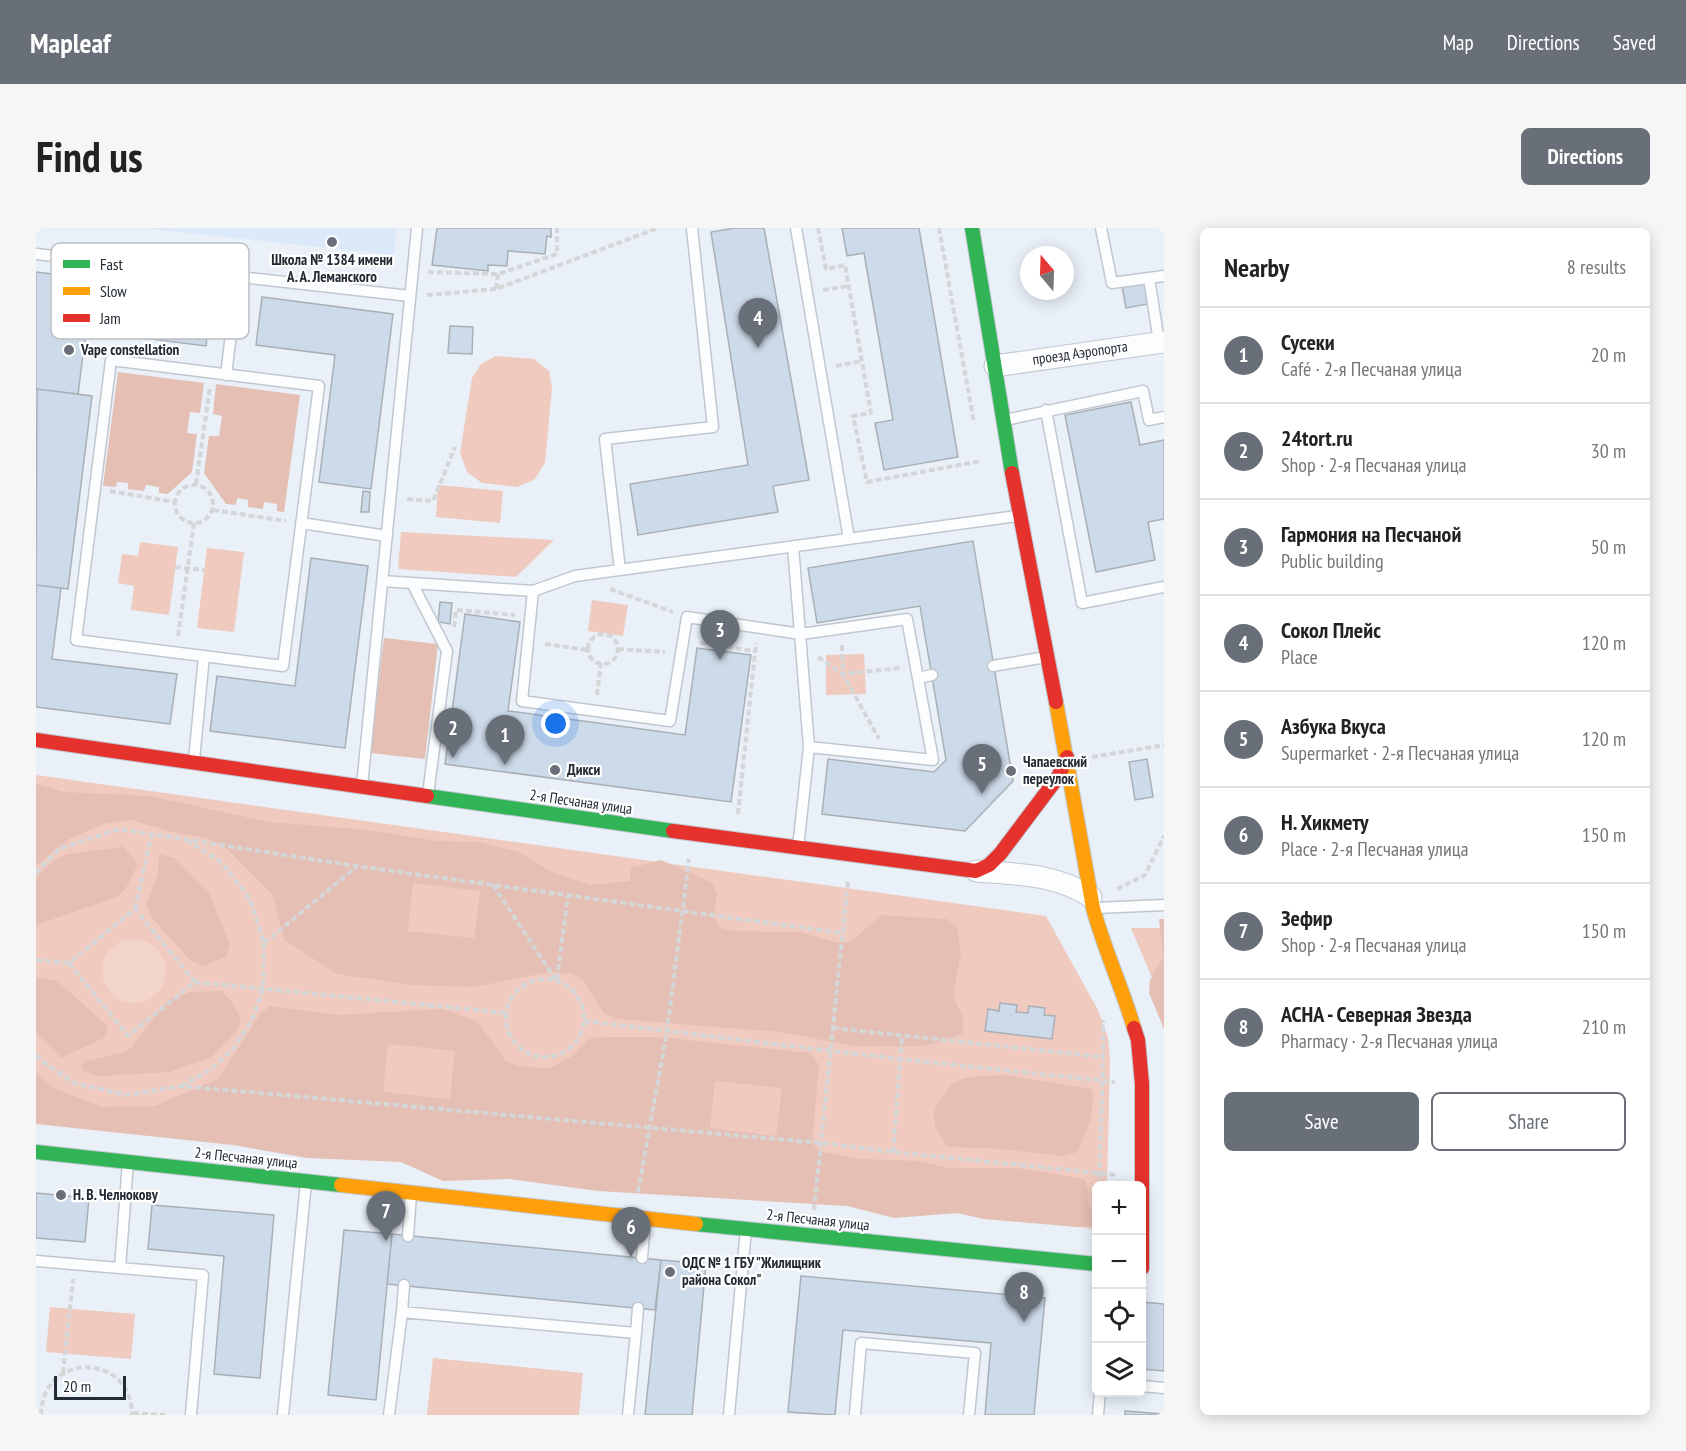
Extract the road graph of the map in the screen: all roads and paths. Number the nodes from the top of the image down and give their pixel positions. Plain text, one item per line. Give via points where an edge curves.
1 (417, 228) edge
2 (557, 228) edge
3 (658, 228) edge
4 (692, 228) edge
5 (796, 228) edge
6 (818, 228) edge
7 (972, 228) edge
8 (1101, 228) edge
9 (36, 254) edge
10 (51, 256) edge
11 (413, 271) junction
12 (498, 274) junction
13 (1164, 276) edge
14 (249, 278) edge
15 (1149, 278) junction
16 (849, 286) junction
17 (496, 289) junction
18 (807, 293) junction
19 (410, 296) junction
20 (230, 339) edge
21 (1161, 342) edge
22 (862, 361) junction
23 (995, 366) junction
24 (821, 369) junction
25 (212, 373) junction
26 (226, 375) junction
27 (1046, 410) junction
28 (1164, 417) edge
29 (1004, 420) junction
30 (455, 447) dead end
31 (981, 461) dead end
32 (196, 484) junction
33 (95, 489) junction
34 (391, 497) junction
35 (175, 502) junction
36 (213, 510) junction
37 (1020, 516) junction
38 (194, 523) junction
39 (301, 523) junction
40 (387, 536) junction
41 (849, 539) junction
42 (793, 546) junction
43 (175, 567) dead end
44 (188, 568) junction
45 (204, 570) dead end
46 (620, 570) junction
47 (382, 581) junction
48 (412, 583) junction
49 (1164, 587) edge
50 (609, 588) dead end
51 (533, 591) junction
52 (530, 616) junction
53 (687, 617) junction
54 (757, 628) junction
55 (841, 629) junction
56 (683, 640) junction
57 (801, 640) junction
58 (528, 642) junction
59 (618, 649) junction
60 (588, 650) junction
61 (176, 651) junction
62 (447, 651) junction
63 (755, 651) junction
64 (681, 653) junction
65 (204, 656) junction
66 (1047, 657) junction
67 (601, 663) junction
68 (916, 666) junction
69 (993, 666) dead end
70 (843, 674) junction
71 (932, 675) dead end
72 (918, 678) junction
73 (595, 711) junction
74 (36, 740) edge
75 (1164, 745) edge
76 (809, 747) junction
77 (887, 755) junction
78 (1066, 757) junction
79 (1090, 757) dead end
80 (194, 763) junction
81 (362, 788) junction
82 (427, 797) junction
83 (738, 815) dead end
84 (152, 833) junction
85 (1164, 836) edge
86 (181, 837) junction
87 (797, 849) junction
88 (690, 855) dead end
89 (357, 866) junction
90 (976, 871) junction
91 (36, 873) edge
92 (848, 877) dead end
93 (493, 885) junction
94 (1115, 890) dead end
95 (568, 895) junction
96 (1092, 902) junction
97 (1164, 905) edge
98 (135, 909) junction
99 (682, 911) junction
100 (842, 933) junction
101 (264, 943) junction
102 (36, 960) edge
103 (69, 963) junction
104 (556, 980) junction
105 (195, 982) junction
106 (262, 989) junction
107 (1103, 1010) dead end
108 (507, 1013) junction
109 (584, 1021) junction
110 (833, 1028) junction
111 (667, 1031) junction
112 (902, 1037) junction
113 (831, 1051) junction
114 (36, 1055) edge
115 (1103, 1057) junction
116 (899, 1059) junction
117 (1103, 1081) junction
118 (181, 1086) junction
119 (650, 1127) junction
120 (822, 1143) junction
121 (36, 1152) edge
122 (893, 1152) junction
123 (128, 1162) junction
124 (1100, 1174) junction
125 (1125, 1176) dead end
126 (306, 1181) junction
127 (1099, 1181) edge
128 (411, 1192) junction
129 (638, 1195) dead end
130 (816, 1196) dead end
131 (646, 1217) junction
132 (746, 1229) junction
133 (1145, 1235) edge
134 (408, 1236) dead end
135 (642, 1258) dead end
136 (36, 1261) edge
137 (74, 1264) junction
138 (1092, 1264) edge
139 (120, 1268) junction
140 (404, 1285) dead end
141 (638, 1308) dead end
142 (402, 1312) junction
143 (636, 1333) junction
144 (63, 1373) junction
145 (1146, 1386) edge
146 (1164, 1388) edge
147 (1100, 1397) edge
148 (39, 1405) edge
149 (132, 1414) edge
150 (41, 1415) edge
151 (165, 1415) edge
152 (191, 1415) edge
153 (284, 1415) edge
154 (389, 1415) edge
155 (628, 1415) edge
156 (729, 1415) edge
157 (855, 1415) edge
158 (969, 1415) edge
159 (1098, 1415) edge

1 - 11 lane
2 - 12 path via 557,254
3 - 17 path
4 - 46 lane via 713,427 605,439
5 - 18 lane
6 - 16 path via 826,269 845,265
7 - 23 street
8 - 15 lane via 1112,283
9 - 10 lane
11 - 12 path
11 - 19 lane
12 - 17 path
13 - 15 lane
14 - 19 lane
15 - 21 lane
16 - 18 path
16 - 22 path
17 - 19 path
18 - 24 lane
19 - 34 lane
20 - 26 lane
21 - 23 street, проезд Аэропорта
22 - 24 path
22 - 31 path via 871,413 854,416 867,482
23 - 29 street
24 - 41 lane
25 - 26 lane
25 - 32 path
25 - 33 lane via 111,360
26 - 39 lane via 319,386
27 - 28 lane via 1143,391 1149,420
27 - 29 lane
27 - 49 lane via 1082,603
29 - 37 street
30 - 34 path via 433,501
32 - 35 path via 180,491
32 - 36 path via 211,493
33 - 35 path
33 - 61 lane via 76,640
34 - 40 lane
35 - 38 path via 182,519
36 - 38 path via 206,519
36 - 39 path
37 - 41 lane
37 - 66 street
38 - 44 path
39 - 40 lane
39 - 65 lane via 284,666
40 - 47 lane
41 - 42 lane
42 - 46 lane
42 - 57 lane
43 - 44 path
44 - 45 path
44 - 61 path
46 - 51 lane via 575,576
47 - 48 lane
47 - 81 lane
48 - 51 lane
48 - 62 lane
50 - 53 path
51 - 52 lane
52 - 58 lane
52 - 62 path via 456,610
53 - 54 lane
53 - 56 lane
54 - 57 lane
54 - 63 path
55 - 57 lane
55 - 68 lane via 907,619
55 - 70 path
56 - 63 path
56 - 64 lane
57 - 70 path
57 - 76 lane
58 - 60 path
58 - 73 lane via 522,701
59 - 60 path via 616,640 599,634 591,640
59 - 64 path
59 - 67 path via 611,662
60 - 67 path via 592,659
61 - 65 lane
62 - 82 lane
63 - 83 path
64 - 73 lane via 670,721
65 - 80 lane
66 - 69 lane
66 - 78 street
67 - 73 path
68 - 70 path
68 - 72 lane
70 - 77 path
71 - 72 lane
72 - 77 lane via 933,760
74 - 80 street, 2-я Песчаная улица
75 - 79 path
76 - 77 lane
76 - 87 lane
78 - 90 street via 1058,777 1000,854
78 - 96 street
80 - 81 street, 2-я Песчаная улица
81 - 82 street, 2-я Песчаная улица
82 - 87 street, 2-я Песчаная улица
84 - 86 path
84 - 91 path via 119,829 59,849
84 - 98 path
85 - 94 path via 1145,875
86 - 89 path
86 - 101 path via 221,862 250,898
87 - 90 street, 2-я Песчаная улица
88 - 99 path
89 - 93 path
89 - 101 path
90 - 96 street via 1048,878 1076,887
92 - 100 path
93 - 95 path
93 - 104 path
95 - 99 path
95 - 104 path
96 - 97 lane
96 - 133 street via 1138,1040
98 - 103 path
98 - 105 path
99 - 100 path
99 - 111 path
100 - 110 path
101 - 106 path
102 - 103 path
103 - 105 path via 128,1036
104 - 108 path via 543,978 519,989 510,1000
104 - 109 path via 578,996
105 - 106 path
106 - 108 path
106 - 118 path via 252,1020 234,1048 210,1070
107 - 115 path
108 - 109 path via 509,1031 519,1047 541,1057 554,1056 574,1044
109 - 111 path
110 - 112 path
110 - 113 path
111 - 113 path
111 - 119 path
112 - 115 path
112 - 116 path
113 - 116 path
113 - 120 path
114 - 118 path via 74,1083 127,1095
115 - 117 path
116 - 117 path
116 - 122 path
117 - 124 path
118 - 119 path
119 - 120 path
119 - 129 path
120 - 122 path
120 - 130 path
121 - 123 street, 2-я Песчаная улица
122 - 124 path
123 - 126 street, 2-я Песчаная улица
123 - 139 lane
124 - 125 path
124 - 127 path
126 - 128 street, 2-я Песчаная улица
126 - 153 lane
128 - 131 street, 2-я Песчаная улица
128 - 134 lane
131 - 132 street, 2-я Песчаная улица
131 - 135 lane
132 - 138 street, 2-я Песчаная улица
132 - 156 lane
136 - 137 lane
137 - 139 lane
137 - 144 path
139 - 152 lane via 203,1275
140 - 142 lane
141 - 143 lane
142 - 143 lane
142 - 154 lane
143 - 155 lane
144 - 148 path
144 - 149 path via 83,1367 111,1374 127,1391
145 - 146 lane
147 - 159 lane
148 - 150 path
149 - 151 path
157 - 158 lane via 861,1343 975,1353

